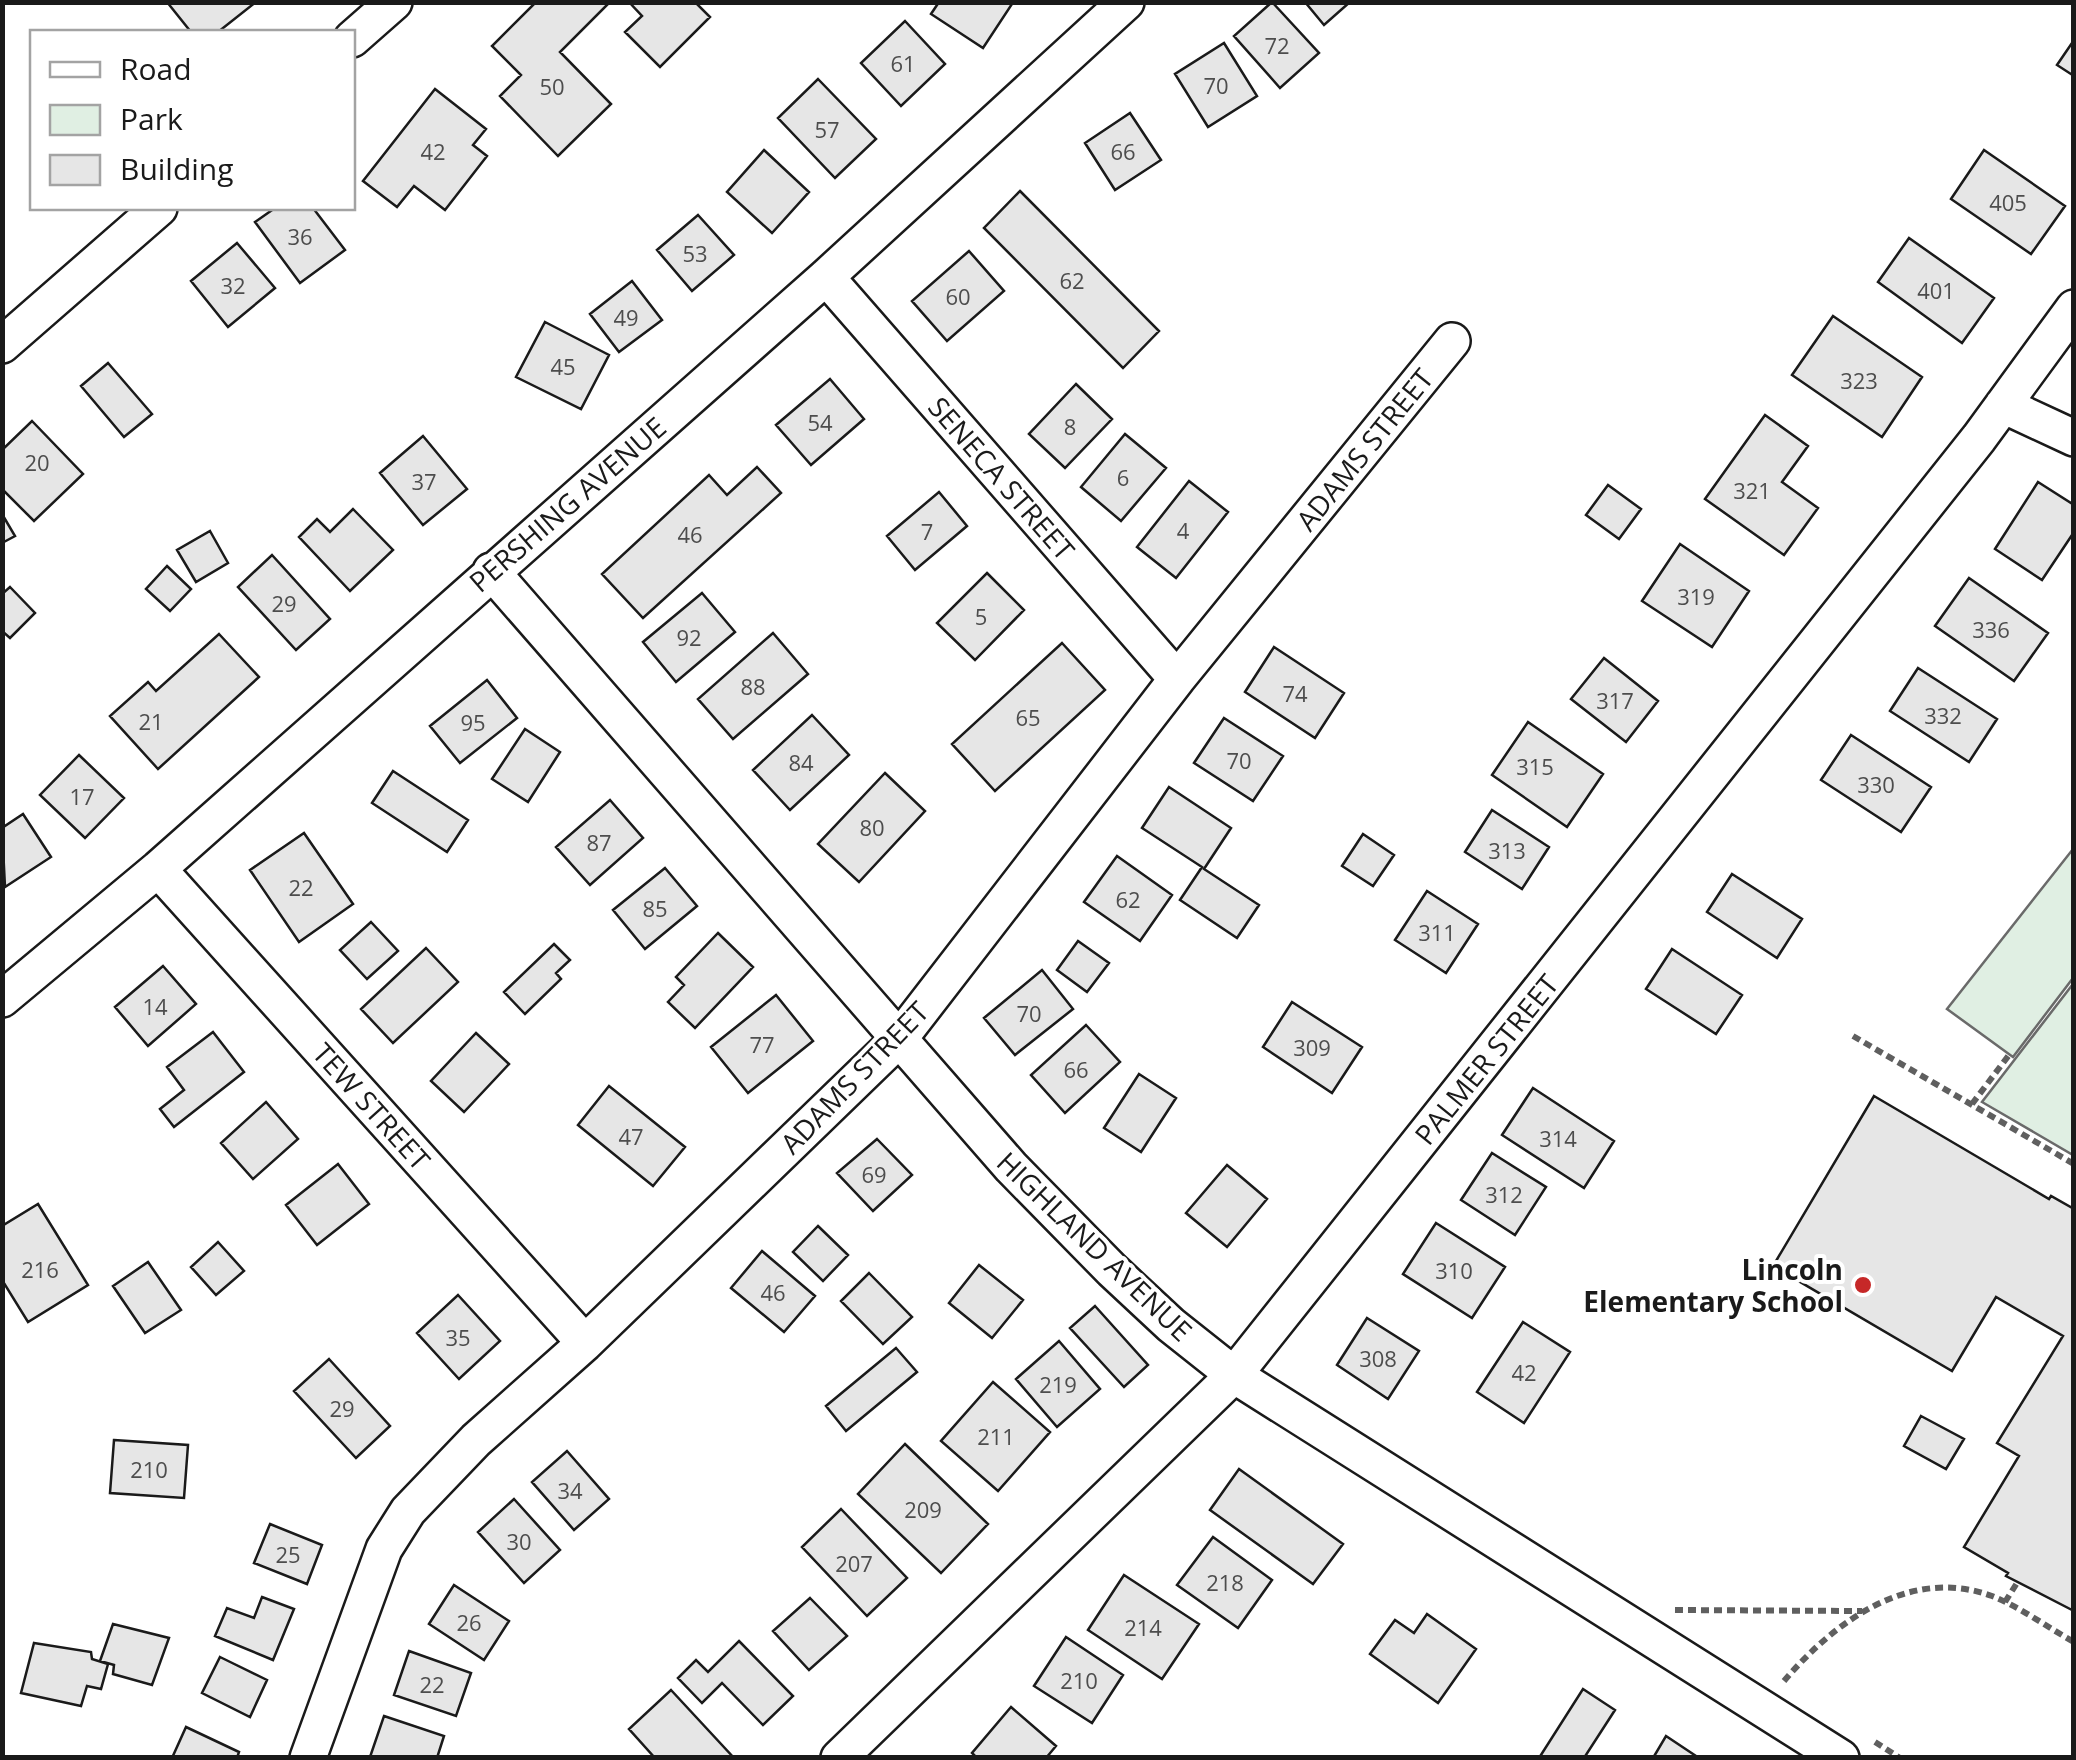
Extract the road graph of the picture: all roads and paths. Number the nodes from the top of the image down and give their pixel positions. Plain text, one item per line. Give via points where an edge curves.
1 (394, 2) edge
2 (1126, 2) edge
3 (355, 35) edge
4 (157, 210) edge
5 (826, 277) junction
6 (2074, 308) edge
7 (1452, 342) dead end
8 (2, 345) edge
9 (2003, 405) junction
10 (2074, 438) edge
11 (490, 571) junction
12 (1177, 678) junction
13 (158, 869) junction
14 (2, 999) edge
15 (1852, 1036) dead end
16 (899, 1039) junction
17 (2009, 1055) dead end
18 (1972, 1104) junction
19 (2074, 1164) edge
20 (585, 1343) junction
21 (1234, 1375) junction
22 (2018, 1583) dead end
23 (2004, 1602) junction
24 (1666, 1610) dead end
25 (1863, 1611) junction
26 (2074, 1642) edge
27 (1782, 1683) dead end
28 (1854, 1747) edge
29 (308, 1758) edge
30 (839, 1758) edge
31 (1900, 1758) edge

1 - 3 street
2 - 5 street, PERSHING AVENUE
4 - 8 street
5 - 11 street, PERSHING AVENUE
5 - 12 street, SENECA STREET
6 - 9 street, PALMER STREET
7 - 12 street, ADAMS STREET
9 - 10 street
9 - 21 street, PALMER STREET
11 - 13 street, PERSHING AVENUE
11 - 16 street, HIGHLAND AVENUE
12 - 16 street, ADAMS STREET
13 - 14 street, PERSHING AVENUE
13 - 20 street, TEW STREET
15 - 18 path
16 - 20 street, ADAMS STREET
16 - 21 street, HIGHLAND AVENUE via 1053,1213
17 - 18 path
18 - 19 path
20 - 29 street, ADAMS STREET via 408,1511 384,1549
21 - 28 street, HIGHLAND AVENUE
21 - 30 street, PALMER STREET
22 - 23 path
23 - 25 path via 1976,1591 1919,1589
23 - 26 path
24 - 25 path
25 - 27 path
28 - 31 path

